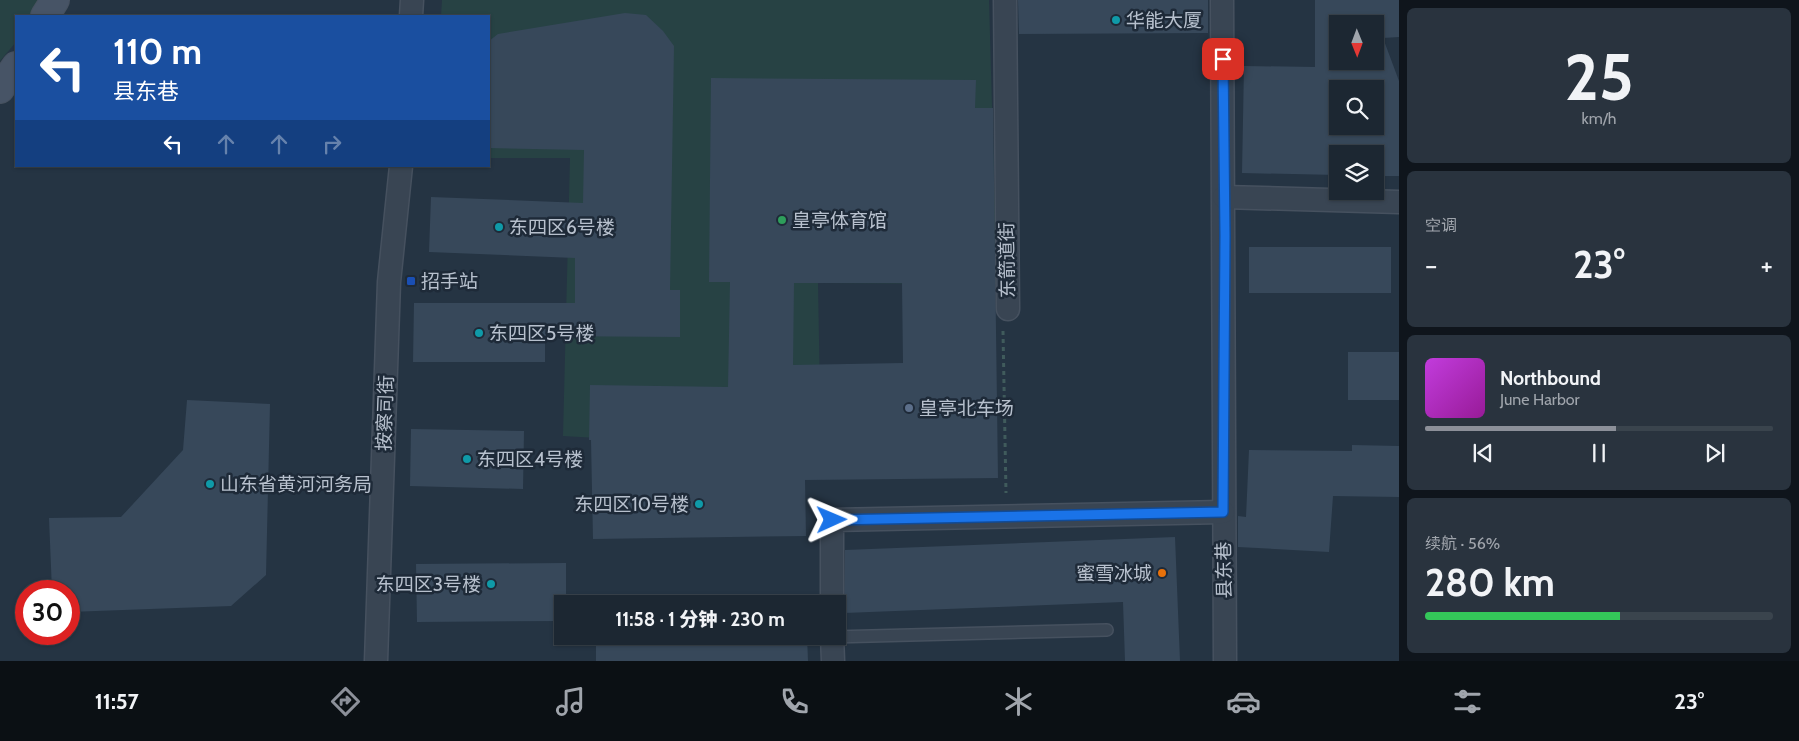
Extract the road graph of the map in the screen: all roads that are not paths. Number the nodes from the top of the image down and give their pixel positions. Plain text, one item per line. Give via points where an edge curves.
1 (55, 0) edge
2 (412, 0) edge
3 (1005, 0) edge
4 (1222, 0) edge
5 (46, 15) edge
6 (412, 15) edge
7 (15, 67) edge
8 (0, 89) edge
9 (401, 167) edge
10 (1224, 197) junction
11 (1399, 202) edge
12 (1008, 309) road end
13 (1223, 512) junction
14 (832, 595) edge
15 (1107, 630) dead end
16 (846, 637) edge
17 (832, 645) edge
18 (376, 661) edge
19 (832, 661) edge
20 (1225, 661) edge

1 - 5 main road
2 - 6 street
3 - 12 street, 东箭道街
4 - 10 street, 县东巷
7 - 8 main road
9 - 18 street, 按察司街 via 389,282
10 - 11 street
10 - 13 street, 县东巷
13 - 14 street via 832,520
13 - 20 street, 县东巷
15 - 16 lane
17 - 19 street

